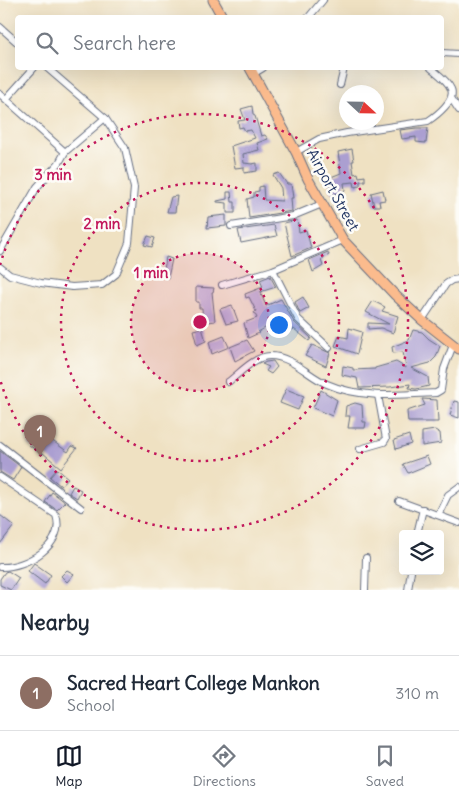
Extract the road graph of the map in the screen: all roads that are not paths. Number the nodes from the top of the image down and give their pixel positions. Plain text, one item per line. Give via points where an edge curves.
1 (213, 0) edge
2 (323, 0) edge
3 (221, 15) edge
4 (310, 15) edge
5 (0, 27) edge
6 (15, 41) edge
7 (444, 53) edge
8 (459, 54) edge
9 (32, 70) edge
10 (49, 70) edge
11 (344, 70) edge
12 (433, 70) edge
13 (251, 71) edge
14 (340, 85) dead end
15 (0, 94) edge
16 (450, 98) junction
17 (6, 99) junction
18 (459, 110) edge
19 (105, 118) junction
20 (66, 152) junction
21 (296, 152) junction
22 (322, 204) junction
23 (231, 226) dead end
24 (343, 240) junction
25 (0, 252) edge
26 (0, 267) edge
27 (273, 270) junction
28 (459, 279) edge
29 (222, 285) dead end
30 (422, 320) junction
31 (456, 347) edge
32 (329, 348) dead end
33 (228, 382) dead end
34 (378, 395) junction
35 (0, 445) edge
36 (360, 449) dead end
37 (0, 477) edge
38 (459, 487) edge
39 (399, 501) dead end
40 (81, 508) dead end
41 (423, 509) junction
42 (438, 515) junction
43 (459, 523) edge
44 (418, 530) edge
45 (366, 558) dead end
46 (0, 567) edge
47 (410, 575) edge
48 (365, 590) edge
49 (408, 590) edge

1 - 3 highway
2 - 4 street
5 - 6 street
7 - 8 street
9 - 17 street
10 - 19 street
11 - 14 street
12 - 16 street via 451,88
13 - 21 highway, Airport Street
15 - 17 street
16 - 18 street
16 - 21 street via 428,121 319,139
17 - 20 street
19 - 20 street
19 - 26 street via 125,148 134,188 130,243 116,274 102,285 72,287 10,276
20 - 25 street via 36,187
21 - 22 highway, Airport Street
22 - 23 street via 293,216
22 - 24 highway, Airport Street
24 - 27 street
24 - 30 highway, Airport Street
27 - 29 street
27 - 32 street via 298,319
28 - 30 street via 446,284
30 - 31 highway, Airport Street
31 - 34 street via 436,394
33 - 34 street via 258,359 272,356 296,364 326,384 347,391
34 - 36 street via 386,439
35 - 40 street
37 - 46 street via 56,515 59,525 56,537 45,551 29,561
38 - 42 street via 448,495
39 - 41 street
41 - 42 street
41 - 44 street
42 - 43 street
45 - 48 street
47 - 49 street

